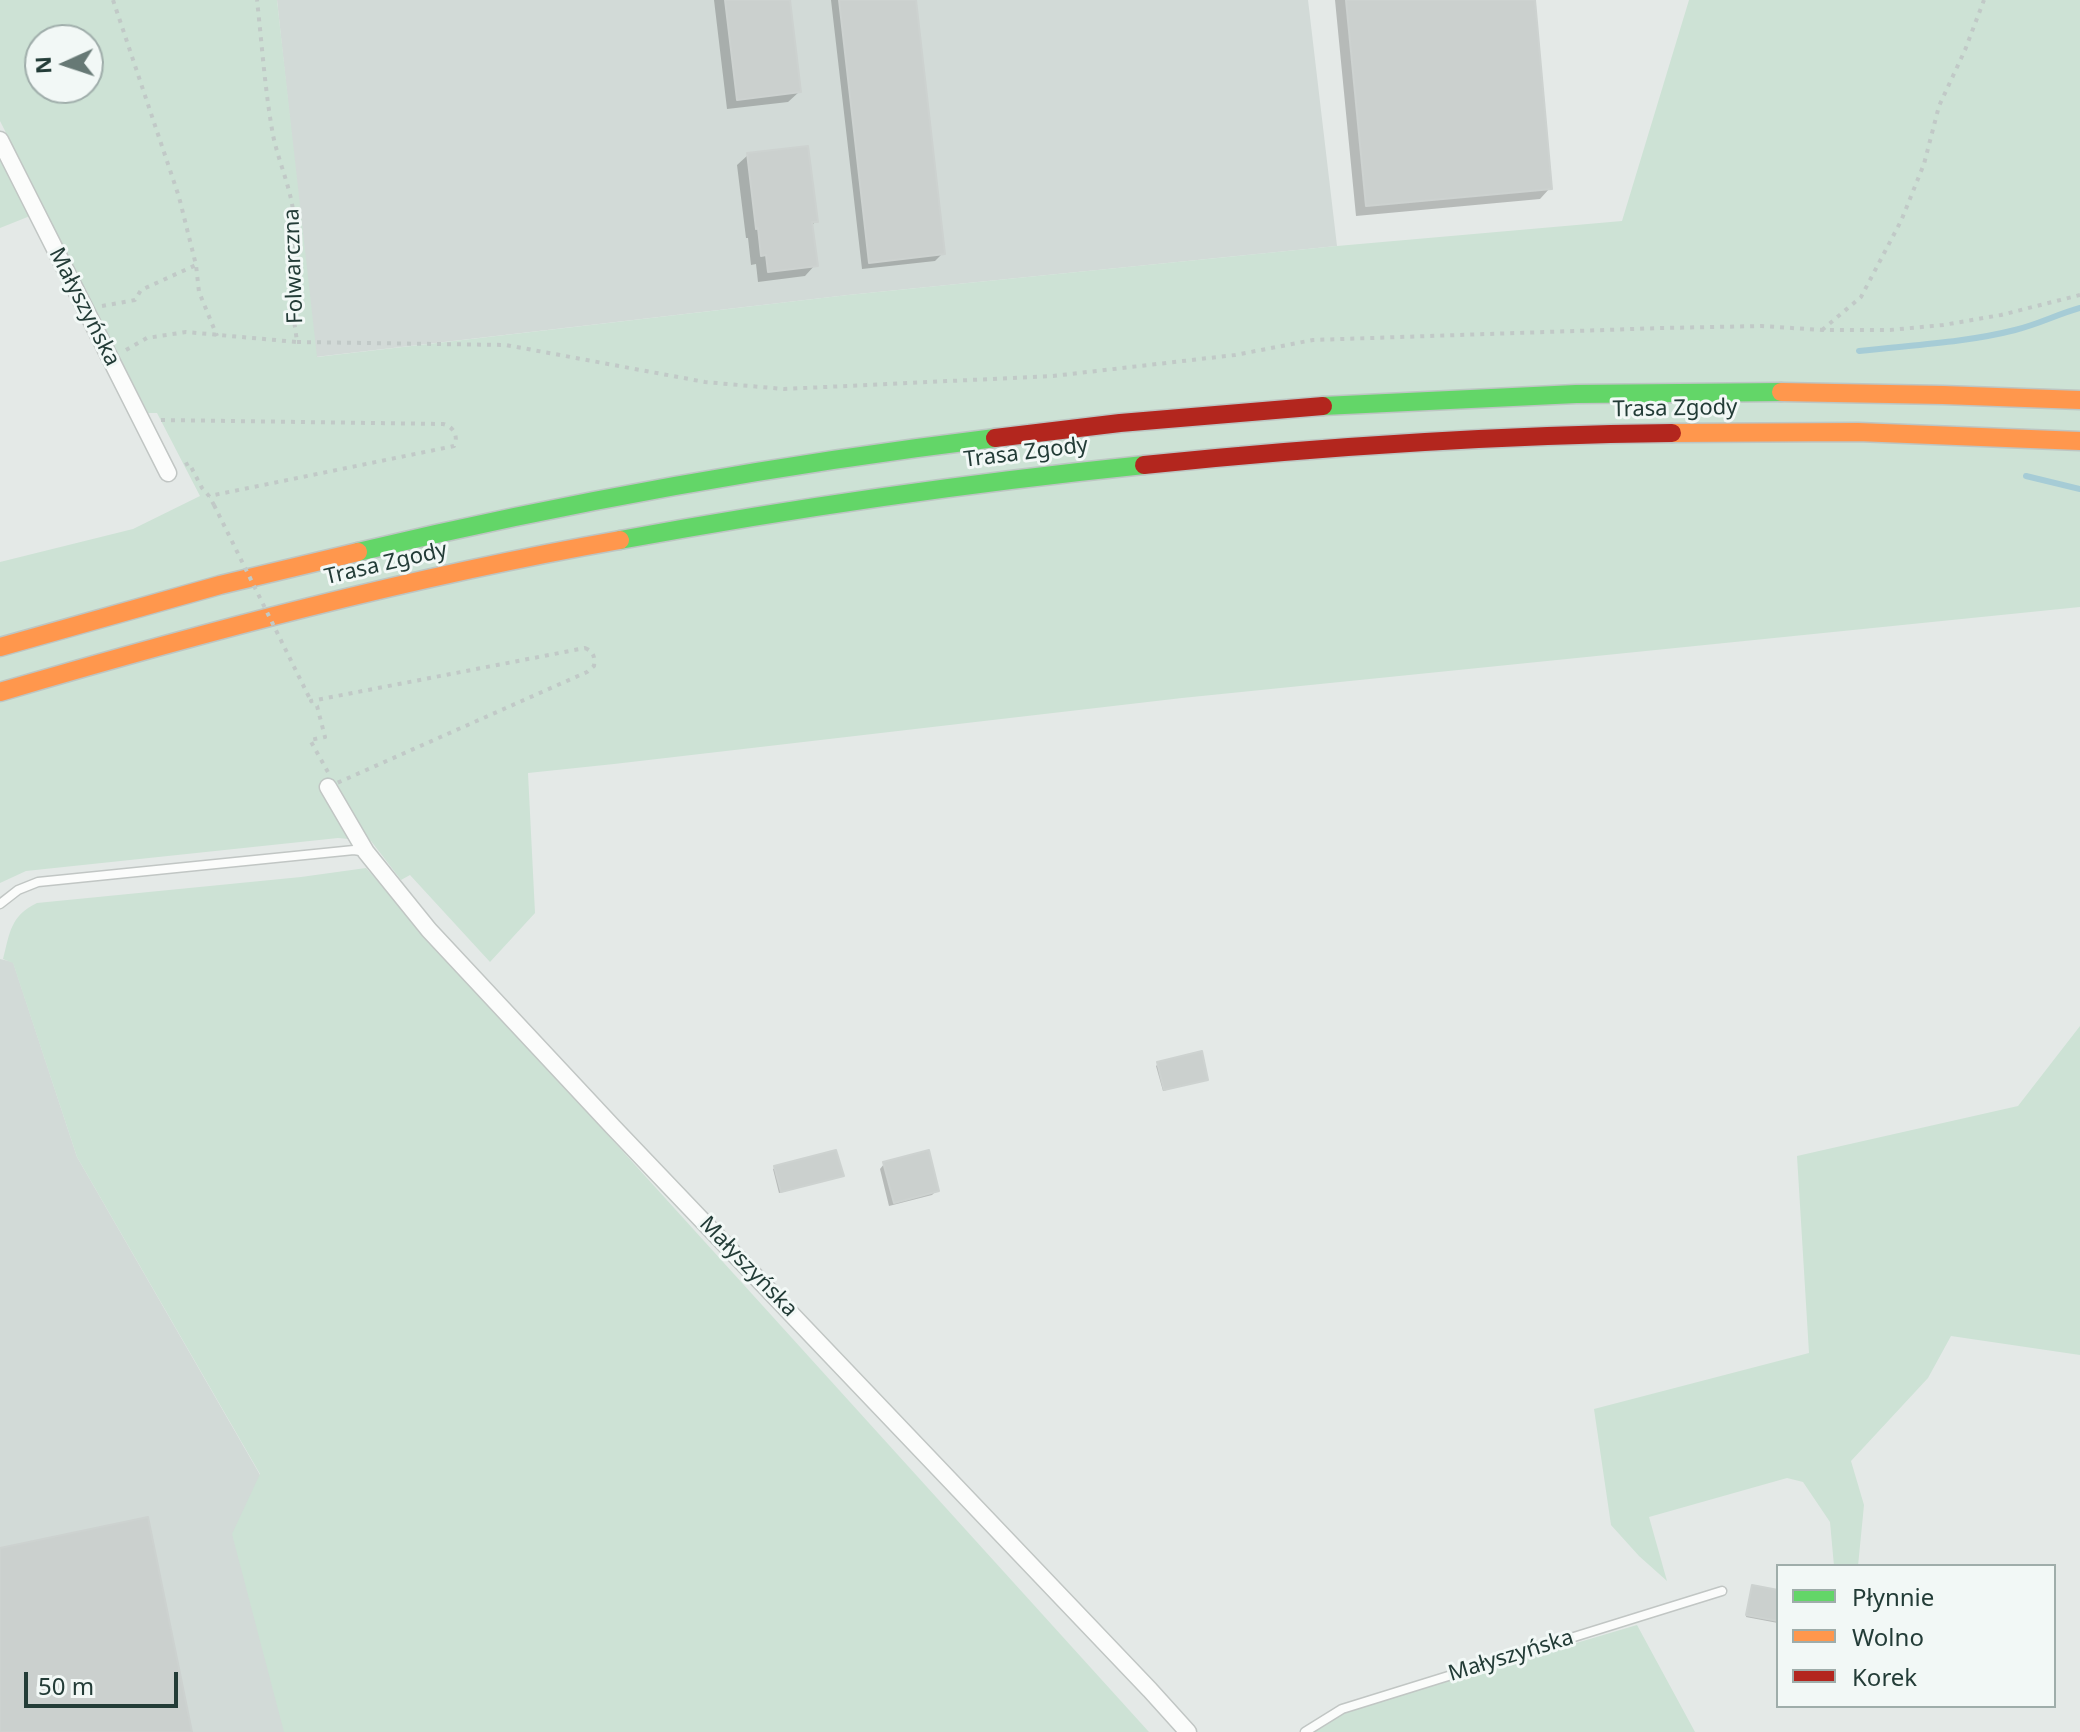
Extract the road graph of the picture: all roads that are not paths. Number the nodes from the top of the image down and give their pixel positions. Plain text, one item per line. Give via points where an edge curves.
1 (0, 140) edge
2 (2080, 400) edge
3 (2080, 441) edge
4 (174, 470) road end
5 (0, 647) edge
6 (0, 692) edge
7 (335, 784) road end
8 (366, 852) junction
9 (0, 904) edge
10 (1722, 1591) dead end
11 (1188, 1732) edge
12 (1305, 1732) edge

1 - 4 street, Małyszyńska via 109,359
2 - 5 highway, Trasa Zgody via 1721,391 1574,393 1333,405 1093,426 905,450 547,509 284,569
3 - 6 highway, Trasa Zgody via 1719,431 1496,437 1101,468 703,524 434,577 296,609
7 - 8 street, Małyszyńska
8 - 9 lane via 38,882
8 - 11 street, Małyszyńska via 429,930 613,1127
10 - 12 lane, Małyszyńska via 1342,1709

